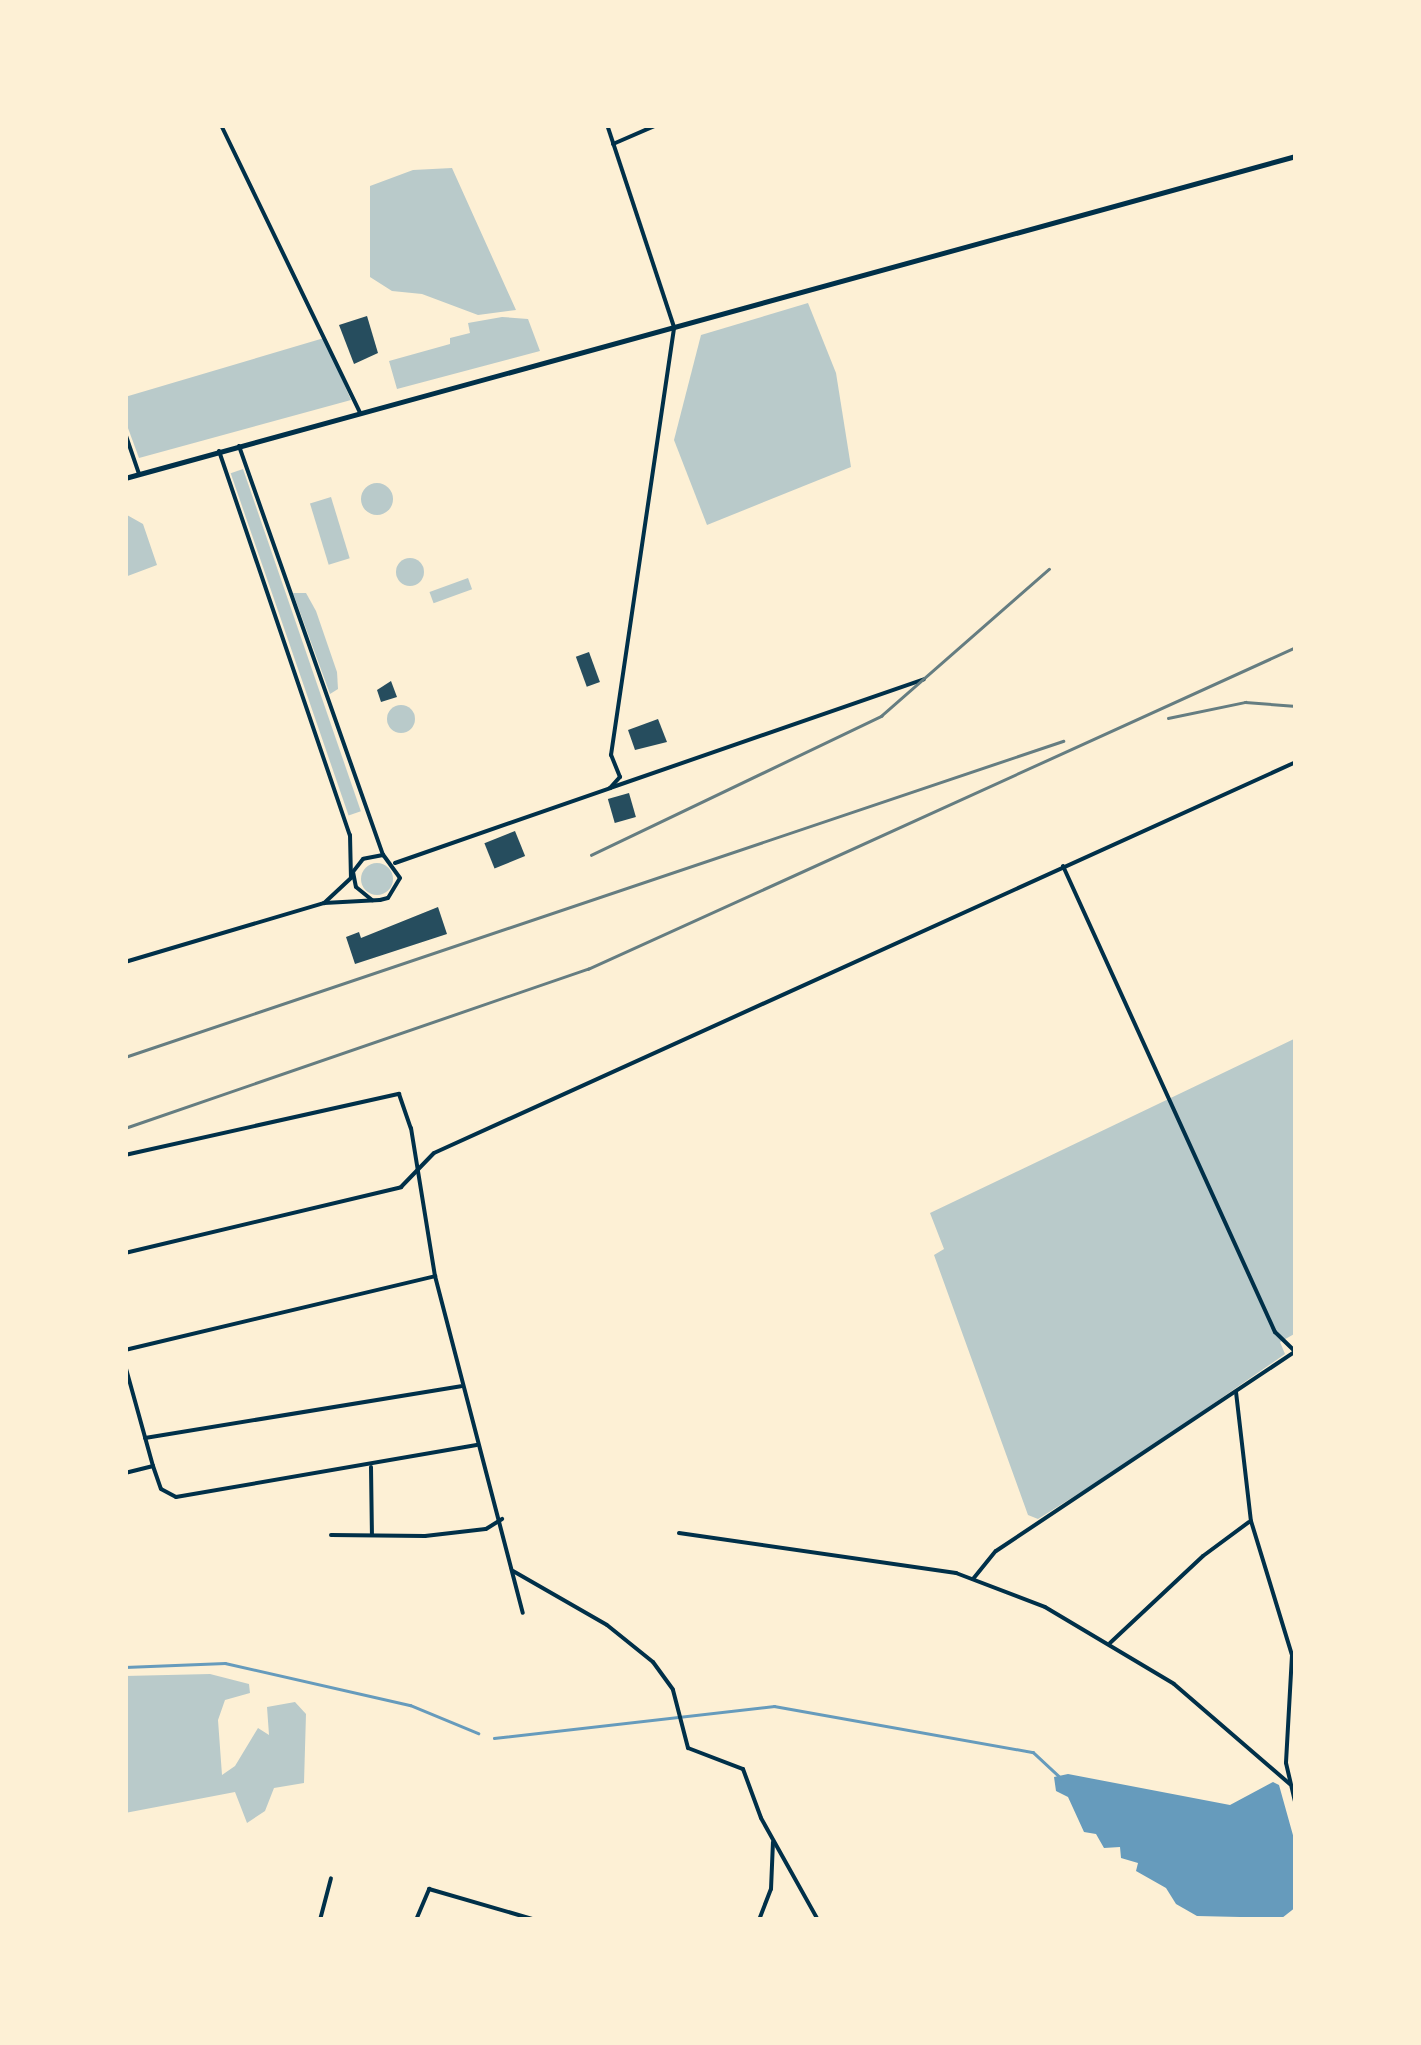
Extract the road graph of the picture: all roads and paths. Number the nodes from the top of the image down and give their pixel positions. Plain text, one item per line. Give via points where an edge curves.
1 (220, 125) edge
2 (607, 125) edge
3 (658, 125) edge
4 (613, 144) junction
5 (1296, 156) edge
6 (674, 327) junction
7 (360, 413) junction
8 (125, 434) edge
9 (239, 446) junction
10 (220, 452) junction
11 (139, 474) junction
12 (125, 478) edge
13 (924, 678) dead end
14 (1296, 762) edge
15 (610, 788) junction
16 (383, 855) junction
17 (395, 862) junction
18 (1062, 864) junction
19 (353, 872) junction
20 (372, 900) junction
21 (324, 903) junction
22 (125, 962) edge
23 (125, 1155) edge
24 (418, 1172) junction
25 (125, 1254) edge
26 (435, 1276) junction
27 (125, 1350) edge
28 (1296, 1350) edge
29 (125, 1364) edge
30 (462, 1386) junction
31 (1236, 1392) junction
32 (145, 1438) junction
33 (477, 1445) junction
34 (154, 1466) junction
35 (371, 1467) junction
36 (125, 1473) edge
37 (502, 1518) junction
38 (1252, 1520) junction
39 (679, 1533) dead end
40 (331, 1535) dead end
41 (372, 1536) junction
42 (510, 1568) junction
43 (973, 1578) junction
44 (523, 1613) dead end
45 (1110, 1644) junction
46 (1290, 1784) junction
47 (1296, 1806) edge
48 (773, 1839) junction
49 (331, 1878) dead end
50 (320, 1920) edge
51 (416, 1920) edge
52 (536, 1920) edge
53 (759, 1920) edge
54 (818, 1920) edge

1 - 7 street
2 - 4 street
3 - 4 street
4 - 6 street
5 - 6 main road
6 - 7 main road
6 - 15 street via 611,754 620,777
7 - 9 main road
8 - 11 street
9 - 10 main road
9 - 16 street
10 - 11 main road
10 - 19 street via 345,820
11 - 12 main road
13 - 15 street
14 - 18 street
15 - 17 street
16 - 17 street
16 - 19 street via 363,859
17 - 20 street via 398,886 388,898
18 - 24 street via 434,1153
18 - 28 street via 1275,1332
19 - 20 street via 356,888
19 - 21 street
20 - 21 street
21 - 22 street
23 - 24 street via 399,1094
24 - 25 street via 401,1187
24 - 26 street
26 - 27 street
26 - 30 street
28 - 31 street
29 - 32 street
30 - 32 street
30 - 33 street
31 - 38 street
31 - 43 street via 996,1551
32 - 34 street
33 - 35 street
33 - 37 street
34 - 35 street via 171,1498
34 - 36 street
35 - 41 street
37 - 41 street via 486,1529
37 - 42 street
38 - 45 street via 1203,1556
38 - 46 street via 1292,1655
39 - 43 street
40 - 41 street
42 - 44 street
42 - 48 street via 608,1625 653,1662 673,1690 688,1748 736,1762
43 - 45 street via 1068,1617
45 - 46 street via 1204,1706
46 - 47 street
48 - 53 street via 770,1889
48 - 54 street
49 - 50 street
51 - 52 street via 426,1891

